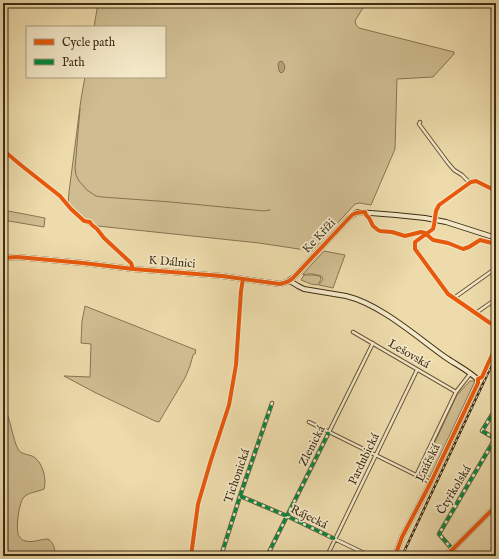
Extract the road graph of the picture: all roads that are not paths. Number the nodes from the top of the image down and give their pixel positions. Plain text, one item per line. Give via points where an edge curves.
1 (496, 74) edge
2 (496, 89) edge
3 (420, 122) dead end
4 (470, 183) junction
5 (496, 192) edge
6 (435, 220) junction
7 (496, 238) edge
8 (3, 258) edge
9 (496, 268) edge
10 (290, 281) junction
11 (454, 298) junction
12 (496, 299) edge
13 (476, 313) junction
14 (496, 325) edge
15 (353, 332) dead end
16 (373, 344) junction
17 (496, 346) edge
18 (417, 370) junction
19 (470, 374) junction
20 (478, 379) junction
21 (456, 392) junction
22 (272, 403) dead end
23 (496, 408) edge
24 (309, 422) dead end
25 (329, 432) junction
26 (496, 438) edge
27 (376, 455) junction
28 (416, 476) junction
29 (431, 482) junction
30 (240, 496) junction
31 (496, 506) edge
32 (287, 516) junction
33 (335, 539) junction
34 (453, 549) junction
35 (221, 556) edge
36 (267, 556) edge
37 (327, 556) edge
38 (370, 556) edge
39 (395, 556) edge
40 (445, 556) edge
41 (458, 556) edge

1 - 2 street
3 - 4 street via 448,163
4 - 5 street via 476,181
4 - 6 street via 440,205
6 - 7 street, Ke Kříži
6 - 10 street, Ke Kříži via 355,213
6 - 11 street via 432,229 415,242 415,249 448,294
8 - 10 street, K Dálnici via 76,262 222,276 276,284
9 - 11 street
10 - 19 street via 301,288 352,297 366,303 402,325
11 - 13 street
12 - 13 street
13 - 14 street
15 - 16 street, Lešovská
16 - 18 street, Lešovská
16 - 25 street, Zlenická
17 - 20 street via 482,377
18 - 21 street, Lešovská
18 - 27 street, Pardubická
19 - 20 street
19 - 21 street, Lnářská
20 - 29 street, Lnářská
21 - 28 street, Lnářská
22 - 30 street, Tichonická
23 - 26 street via 482,431
24 - 25 street
25 - 27 street
25 - 32 street, Zlenická
26 - 34 street, Čtyřkolská via 439,534
27 - 28 street
27 - 33 street, Pardubická
28 - 29 street
29 - 39 street, Lnářská via 402,537
30 - 32 street, Rájecká
30 - 35 street, Tichonická
31 - 34 street
32 - 33 street, Rájecká
32 - 36 street, Zlenická
33 - 37 street, Pardubická
33 - 38 street, Rájecká
34 - 40 street
34 - 41 street

